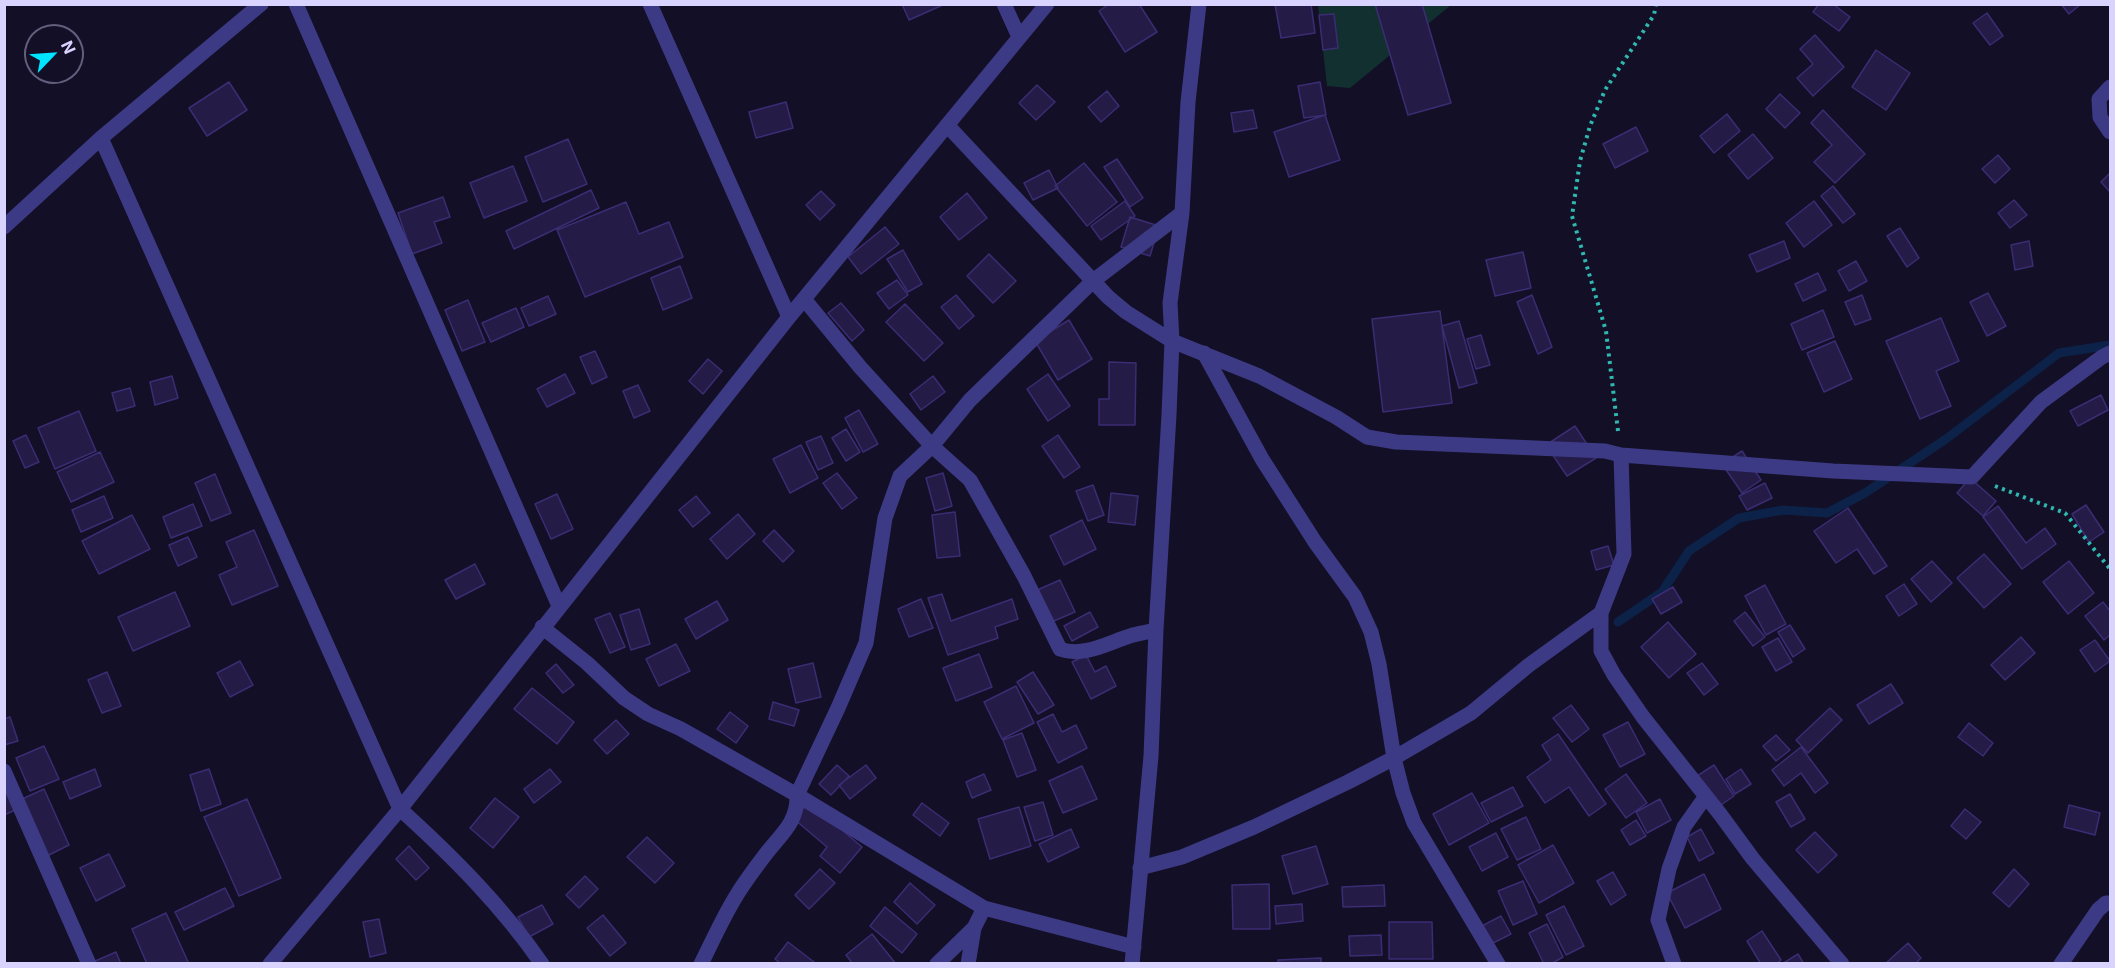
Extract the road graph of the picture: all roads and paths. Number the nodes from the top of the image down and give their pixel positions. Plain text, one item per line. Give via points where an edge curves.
1 (261, 4) edge
2 (296, 4) edge
3 (650, 4) edge
4 (1004, 4) edge
5 (1047, 4) edge
6 (1199, 4) edge
7 (1656, 4) edge
8 (1019, 38) junction
9 (2110, 87) edge
10 (947, 125) junction
11 (2110, 132) edge
12 (101, 138) junction
13 (1182, 213) junction
14 (4, 227) edge
15 (1093, 281) junction
16 (804, 299) junction
17 (789, 317) junction
18 (1172, 341) junction
19 (1204, 352) junction
20 (2110, 353) edge
21 (932, 446) junction
22 (1621, 455) junction
23 (1972, 477) junction
24 (2110, 569) edge
25 (559, 606) junction
26 (1601, 613) junction
27 (542, 627) junction
28 (1156, 630) junction
29 (1394, 758) junction
30 (4, 771) edge
31 (797, 795) junction
32 (1706, 796) junction
33 (400, 808) junction
34 (1140, 868) junction
35 (2110, 903) edge
36 (984, 908) junction
37 (974, 928) junction
38 (1134, 947) junction
39 (89, 963) edge
40 (270, 963) edge
41 (542, 963) edge
42 (701, 963) edge
43 (937, 963) edge
44 (968, 963) edge
45 (1132, 963) edge
46 (1498, 963) edge
47 (1674, 963) edge
48 (1842, 963) edge
49 (2061, 963) edge

1 - 12 street
2 - 25 street
3 - 17 street
4 - 8 street
5 - 8 street
6 - 13 street via 1188,102
7 - 22 path via 1654,15 1605,90 1590,126 1572,216 1606,331
8 - 10 street
9 - 11 street via 2099,99 2100,117
10 - 15 street
10 - 16 street
12 - 14 street
12 - 33 street
13 - 15 street
13 - 18 street via 1170,303
15 - 18 street via 1126,312
15 - 21 street via 970,400
16 - 17 street
16 - 21 street
17 - 25 street
18 - 19 street
18 - 28 street
19 - 22 street via 1259,376 1367,437
19 - 29 street via 1262,459 1355,597 1380,664
20 - 23 street via 2041,402
21 - 28 street via 969,480 1060,649 1071,653
21 - 31 street via 900,476 885,518 866,643
22 - 23 street
22 - 26 street via 1624,554
23 - 24 path via 2065,513
25 - 27 street
26 - 29 street via 1471,713
26 - 32 street via 1601,651 1614,675
27 - 31 street via 648,714
27 - 33 street
28 - 34 street via 1151,756
29 - 34 street via 1254,826 1182,857
29 - 46 street via 1414,823
30 - 39 street
31 - 36 street
31 - 42 street via 798,807 784,834 738,892
32 - 47 street via 1684,827 1669,869 1658,920
32 - 48 street
33 - 40 street
33 - 41 street via 502,912
34 - 38 street
35 - 49 street via 2098,910
36 - 37 street
36 - 38 street
37 - 43 street
37 - 44 street
38 - 45 street

